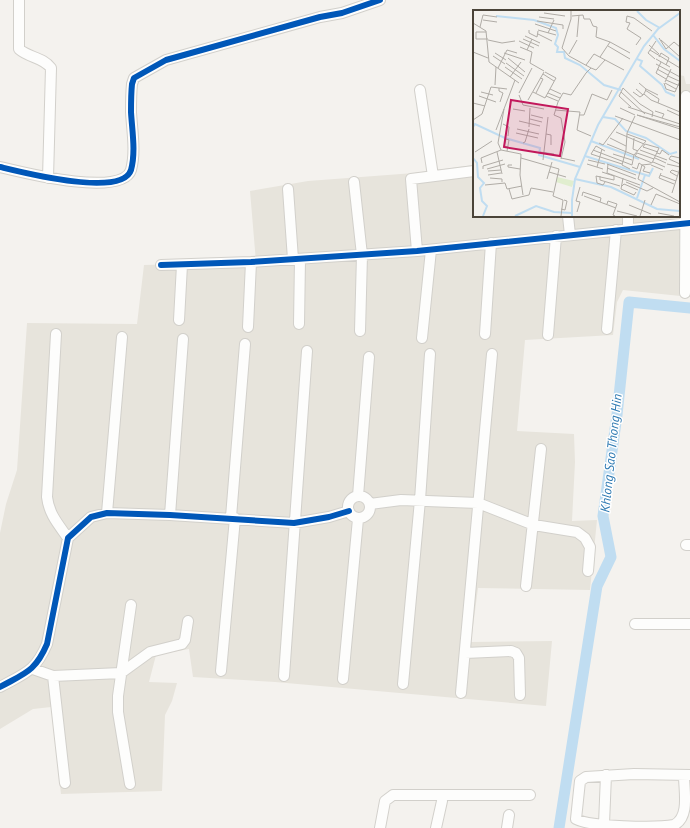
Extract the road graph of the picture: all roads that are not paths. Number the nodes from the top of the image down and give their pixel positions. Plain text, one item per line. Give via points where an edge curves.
1 (19, 0) edge
2 (380, 0) edge
3 (420, 90) dead end
4 (686, 96) dead end
5 (0, 167) edge
6 (473, 171) edge
7 (433, 176) junction
8 (48, 178) junction
9 (354, 182) dead end
10 (288, 189) dead end
11 (568, 217) edge
12 (628, 217) edge
13 (689, 223) edge
14 (628, 228) junction
15 (616, 230) junction
16 (570, 235) junction
17 (556, 236) junction
18 (491, 243) junction
19 (431, 250) junction
20 (417, 251) junction
21 (362, 255) junction
22 (297, 259) junction
23 (250, 262) junction
24 (161, 265) dead end
25 (182, 265) junction
26 (685, 293) dead end
27 (179, 320) dead end
28 (299, 324) dead end
29 (248, 326) dead end
30 (607, 329) dead end
31 (360, 331) dead end
32 (56, 334) dead end
33 (485, 334) dead end
34 (548, 335) dead end
35 (122, 337) dead end
36 (422, 338) dead end
37 (182, 339) dead end
38 (245, 344) dead end
39 (307, 351) dead end
40 (430, 354) dead end
41 (492, 354) dead end
42 (369, 358) dead end
43 (541, 449) dead end
44 (358, 496) junction
45 (420, 500) junction
46 (478, 503) junction
47 (370, 504) junction
48 (349, 511) junction
49 (107, 513) junction
50 (170, 514) junction
51 (233, 518) junction
52 (358, 519) junction
53 (294, 523) junction
54 (534, 525) junction
55 (68, 538) junction
56 (588, 571) dead end
57 (526, 586) dead end
58 (131, 605) dead end
59 (188, 621) dead end
60 (635, 624) dead end
61 (690, 624) edge
62 (465, 653) junction
63 (33, 669) junction
64 (222, 671) dead end
65 (121, 673) junction
66 (52, 676) junction
67 (284, 676) dead end
68 (343, 679) dead end
69 (403, 684) dead end
70 (0, 687) edge
71 (461, 693) dead end
72 (520, 695) dead end
73 (606, 775) junction
74 (687, 776) edge
75 (65, 783) dead end
76 (130, 784) dead end
77 (530, 795) dead end
78 (442, 801) dead end
79 (510, 815) dead end
80 (604, 824) junction
81 (380, 828) edge
82 (436, 828) edge
83 (507, 828) edge

1 - 8 street via 19,49 46,62 51,68
2 - 8 street via 166,60 134,78 131,105 131,170 127,176 119,181 84,183
3 - 7 street
4 - 13 street
5 - 8 street
6 - 7 street
7 - 20 street via 411,179
9 - 21 street
10 - 22 street
11 - 16 street
12 - 14 street
13 - 14 street
13 - 26 street
14 - 15 street
15 - 16 street
15 - 30 street
16 - 17 street
17 - 18 street
17 - 34 street
18 - 19 street
18 - 33 street
19 - 20 street
19 - 36 street
20 - 21 street
21 - 22 street
21 - 31 street
22 - 23 street
22 - 28 street
23 - 25 street
23 - 29 street
24 - 25 street
25 - 27 street
32 - 55 street via 47,497 48,508 53,518
35 - 49 street
37 - 50 street
38 - 51 street
39 - 53 street
40 - 45 street
41 - 46 street
42 - 44 street
43 - 54 street
44 - 47 street
44 - 48 street via 351,500
45 - 46 street
45 - 47 street
45 - 69 street
46 - 54 street
46 - 62 street
47 - 52 street via 369,513
48 - 52 street
48 - 53 street
49 - 50 street
49 - 55 street via 91,517
50 - 51 street
51 - 53 street
51 - 64 street
52 - 68 street
53 - 67 street
54 - 56 street via 577,532 585,538 590,547
54 - 57 street
55 - 63 street via 48,644
58 - 65 street
59 - 65 street via 182,644 150,652
60 - 61 street
62 - 71 street
62 - 72 street via 516,653 519,658
63 - 66 street
63 - 70 street
65 - 66 street
65 - 76 street via 118,712
66 - 75 street
73 - 74 street
73 - 80 street
73 - 80 street via 586,777 580,781 576,819 586,823
74 - 80 street via 684,810 678,823 667,826
77 - 81 street via 393,795 385,801
78 - 82 street
79 - 83 street

